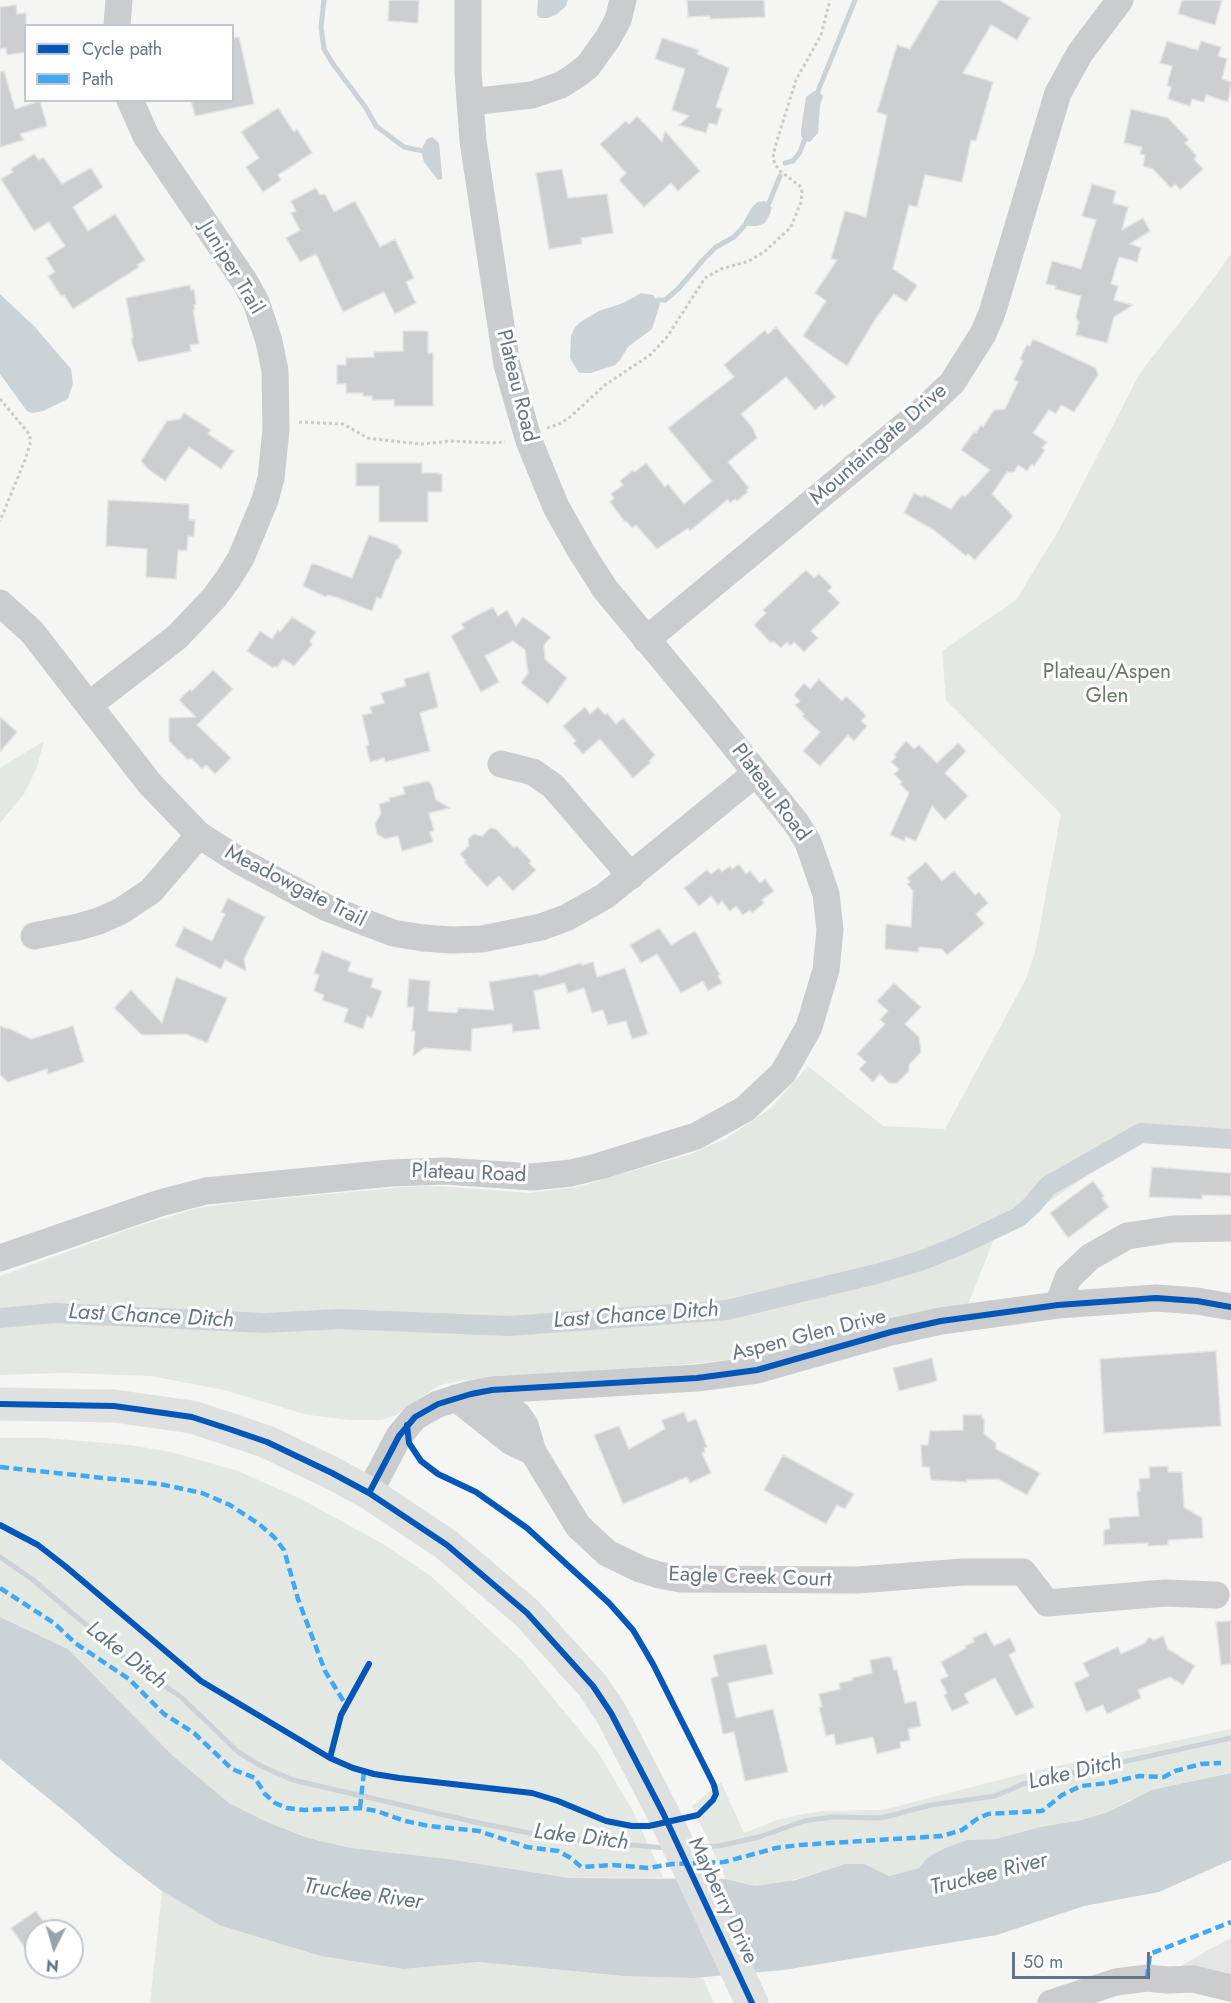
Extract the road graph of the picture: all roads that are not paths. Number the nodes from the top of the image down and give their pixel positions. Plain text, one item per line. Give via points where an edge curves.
1 (119, 0) edge
2 (468, 0) edge
3 (623, 0) edge
4 (1120, 0) edge
5 (117, 24) edge
6 (131, 102) edge
7 (470, 102) junction
8 (0, 603) edge
9 (646, 640) junction
10 (89, 705) junction
11 (501, 764) dead end
12 (756, 773) junction
13 (199, 835) junction
14 (631, 876) junction
15 (34, 936) dead end
16 (1231, 1228) edge
17 (0, 1258) edge
18 (1058, 1305) junction
19 (1231, 1307) edge
20 (488, 1391) junction
21 (456, 1398) junction
22 (0, 1404) edge
23 (533, 1452) junction
24 (369, 1493) junction
25 (1216, 1595) dead end
26 (1231, 1988) edge
27 (752, 2003) edge
28 (1051, 2003) edge

1 - 5 street
2 - 7 street, Plateau Road
3 - 7 street via 608,38 588,66 575,76 532,95
4 - 9 street, Mountaingate Drive via 1080,53 1058,93 992,313 952,383
6 - 10 street, Juniper Trail via 146,136 256,302 275,371 277,420 265,500 228,579 177,637
7 - 9 street, Plateau Road via 502,336 529,441 551,496 582,554
8 - 10 street, Meadowgate Trail via 32,632
9 - 12 street, Plateau Road
10 - 13 street, Meadowgate Trail via 150,784
11 - 14 street via 533,772 553,786
12 - 14 street, Meadowgate Trail
12 - 17 street, Plateau Road via 808,842 826,894 830,940 822,988 802,1042 774,1083 736,1114 676,1143 554,1176 408,1172 206,1191
13 - 14 street, Meadowgate Trail via 327,908 393,933 423,938 482,939 541,927 589,907
13 - 15 street via 151,891 130,905 99,921
16 - 18 street via 1173,1229 1127,1236 1090,1257 1068,1278
18 - 19 street, Aspen Glen Drive via 1156,1298
18 - 20 street, Aspen Glen Drive via 931,1323 747,1371 697,1378
20 - 21 street, Aspen Glen Drive
20 - 23 street, Eagle Creek Court via 518,1415
21 - 23 street via 510,1441
21 - 24 street, Aspen Glen Drive via 425,1410 407,1425
22 - 24 main road, Mayberry Drive via 114,1406 192,1417 267,1442
23 - 25 street, Eagle Creek Court via 567,1510 593,1542 623,1562 659,1575 681,1579 857,1580 1023,1572 1047,1603 1165,1593
24 - 27 main road, Mayberry Drive via 447,1545 527,1613 593,1686 663,1813
26 - 28 street via 1193,1979 1148,1977 1116,1982

